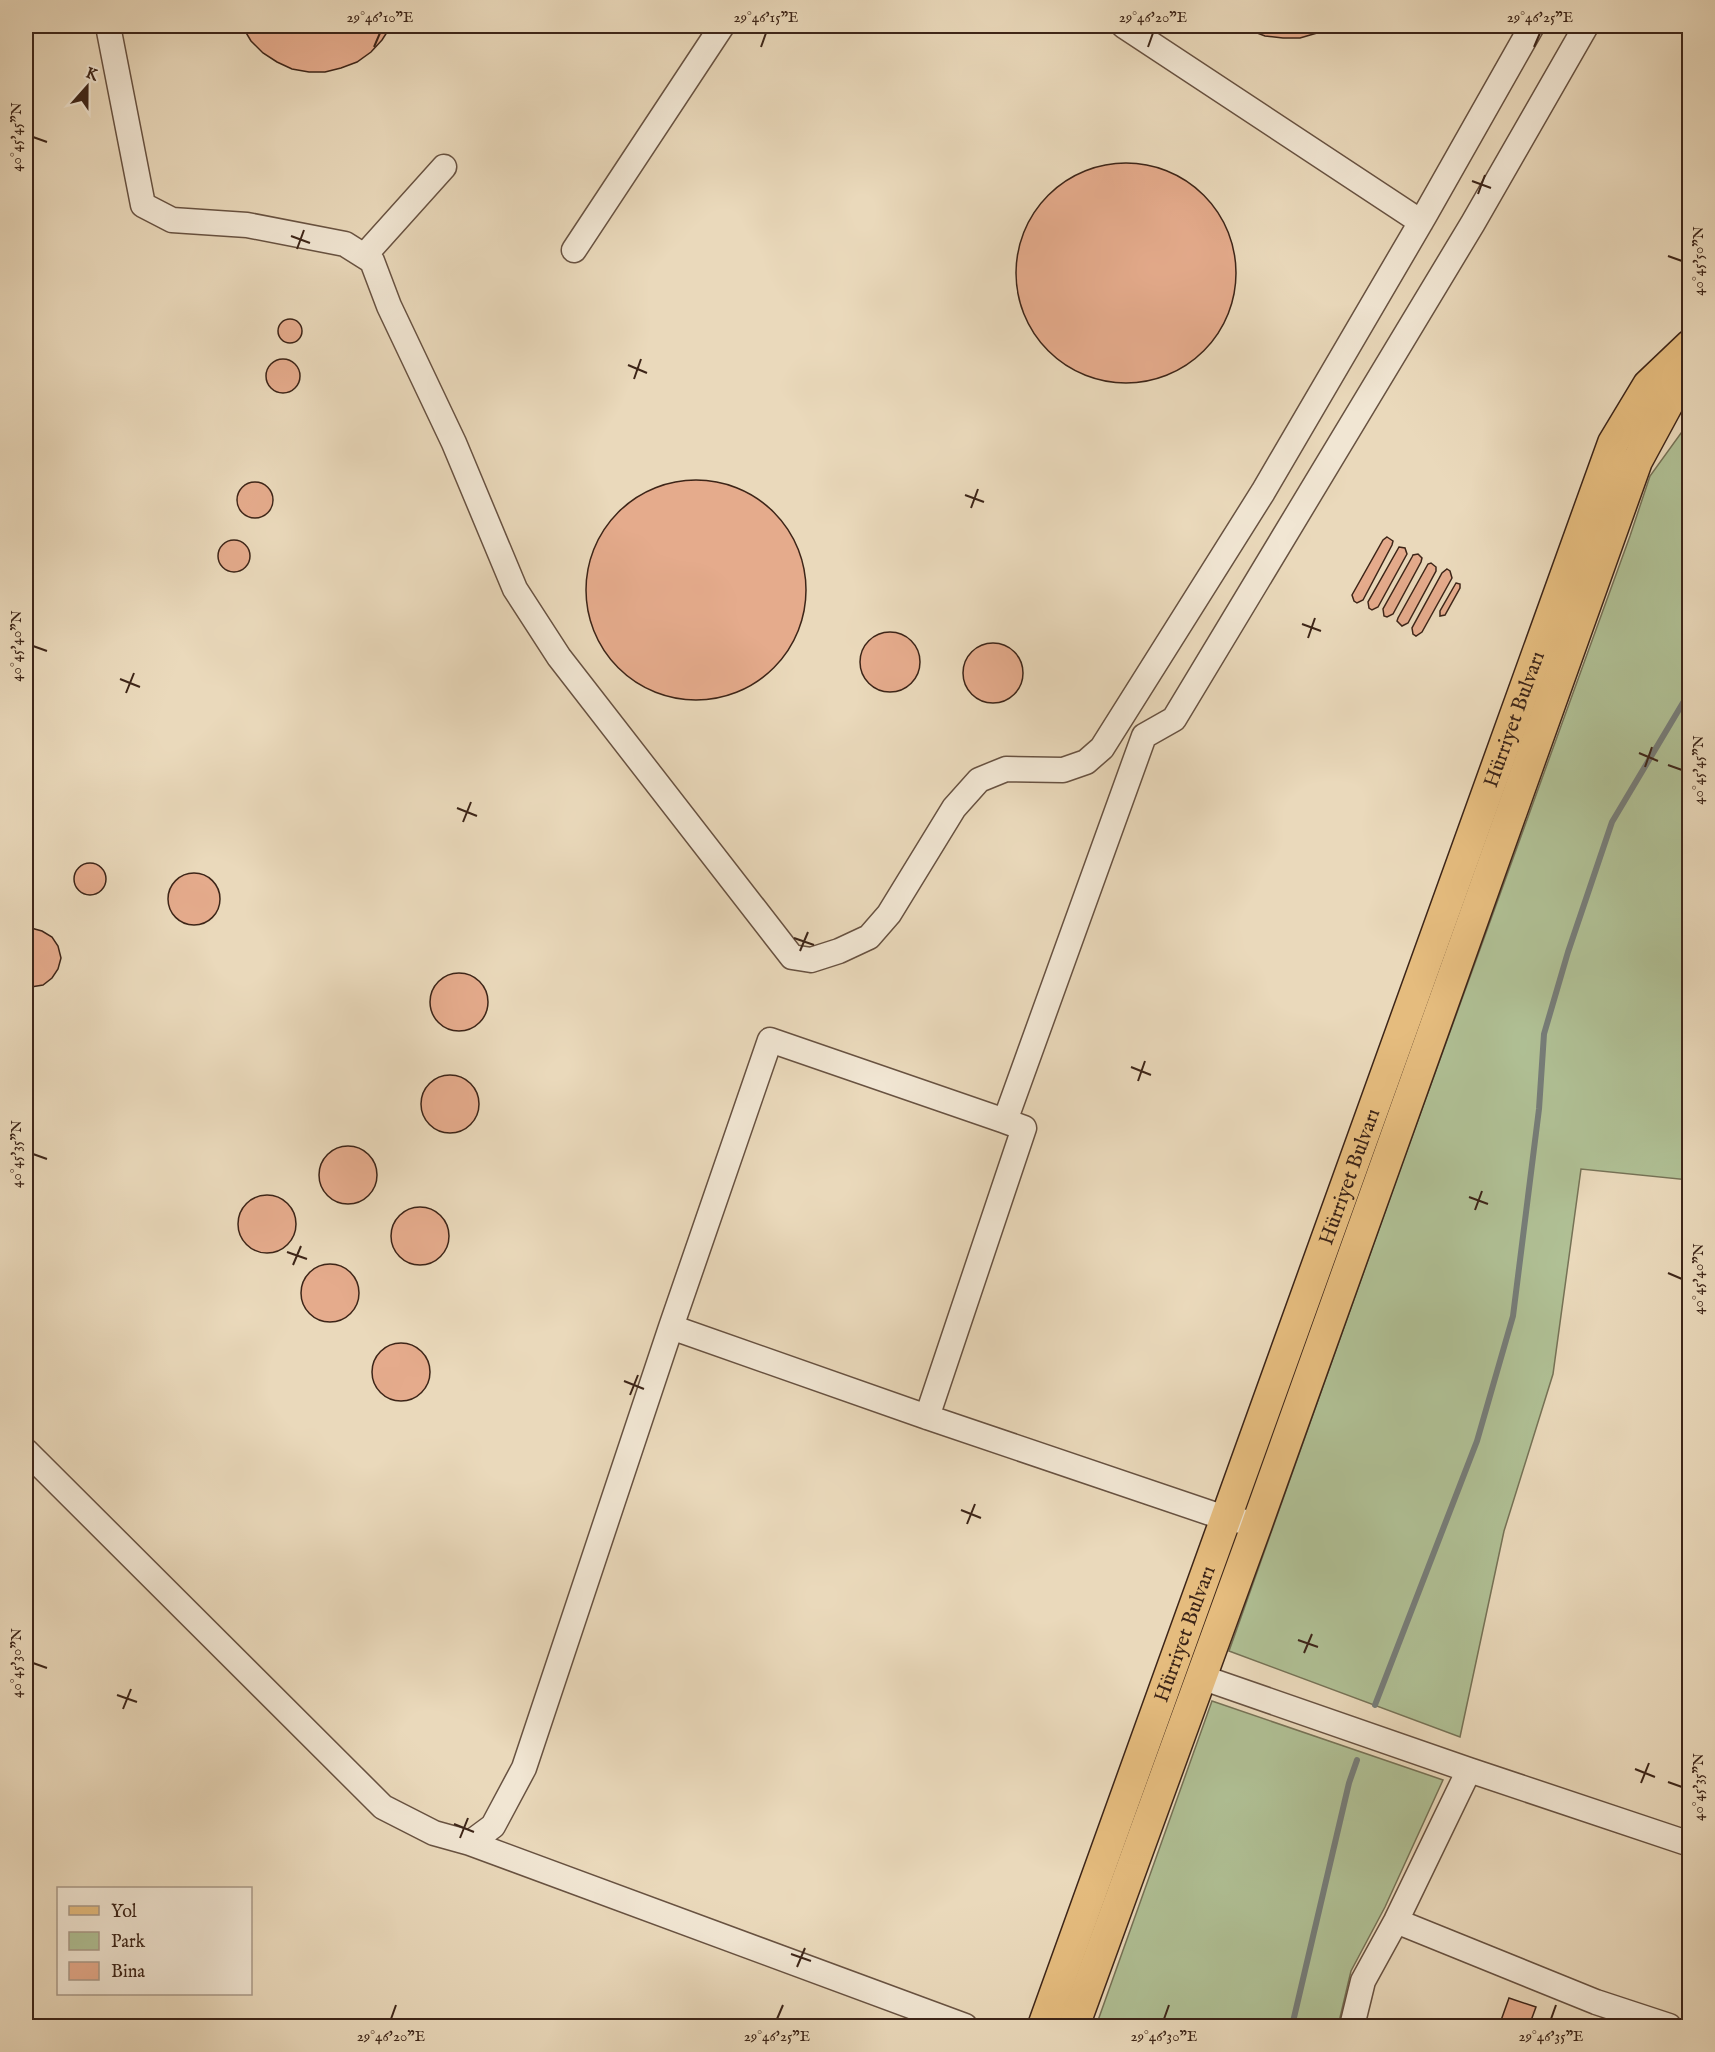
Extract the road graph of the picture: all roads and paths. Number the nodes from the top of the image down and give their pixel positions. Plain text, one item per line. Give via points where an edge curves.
1 (108, 26) edge
2 (722, 26) edge
3 (1124, 26) edge
4 (1532, 26) edge
5 (1586, 26) edge
6 (444, 167) dead end
7 (1421, 222) junction
8 (574, 250) dead end
9 (364, 256) junction
10 (1689, 345) edge
11 (1689, 379) edge
12 (1005, 1120) junction
13 (670, 1327) junction
14 (927, 1417) junction
15 (26, 1451) edge
16 (1225, 1518) junction
17 (1257, 1524) junction
18 (1201, 1677) junction
19 (1468, 1770) junction
20 (470, 1843) junction
21 (1689, 1844) edge
22 (1396, 1921) junction
23 (965, 2026) edge
24 (1043, 2026) edge
25 (1074, 2026) edge
26 (1353, 2026) edge
27 (1669, 2026) edge

1 - 9 street via 143,205 172,220 247,225 345,244
2 - 8 street
3 - 7 street
4 - 7 street
5 - 12 street via 1473,223 1174,719 1144,736
6 - 9 street
7 - 9 street via 1263,492 1102,748 1086,762 1064,770 1006,769 979,780 954,808 889,914 869,937 811,960 792,957 559,657 521,599 372,261
10 - 16 main road, Hürriyet Bulvarı via 1648,385 1613,443
11 - 17 main road, Hürriyet Bulvarı via 1670,400 1637,461
12 - 13 street via 770,1040
12 - 14 street via 1024,1128
13 - 14 street
13 - 20 street via 524,1768 493,1826
14 - 16 street
15 - 20 street via 383,1807 434,1833
16 - 17 street
16 - 24 main road, Hürriyet Bulvarı
17 - 18 main road, Hürriyet Bulvarı
18 - 19 street
18 - 25 main road, Hürriyet Bulvarı
19 - 21 street
19 - 22 street
20 - 23 street
22 - 26 street via 1363,1981
22 - 27 street via 1596,2002

